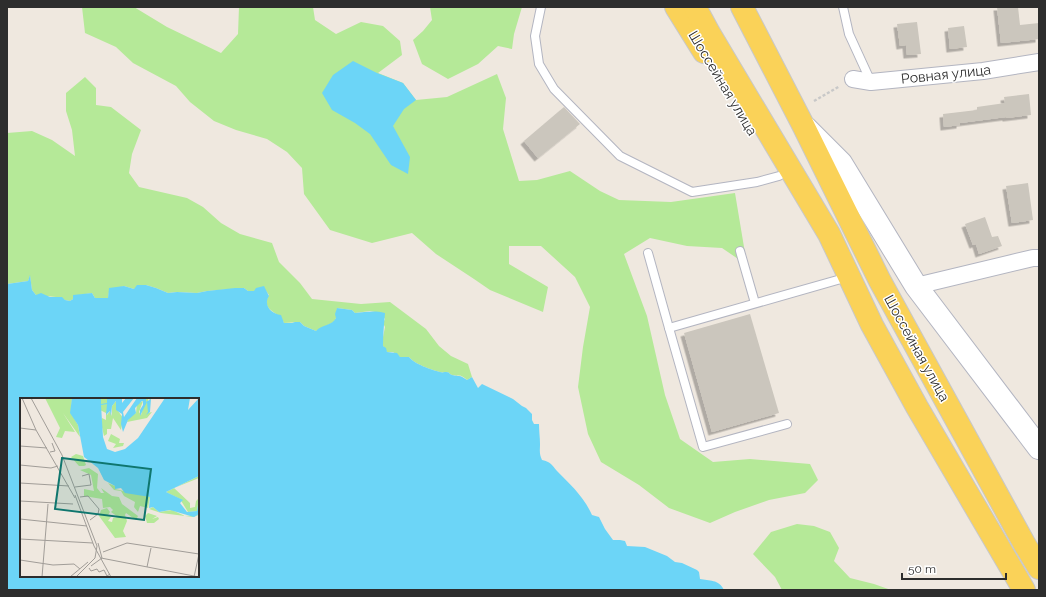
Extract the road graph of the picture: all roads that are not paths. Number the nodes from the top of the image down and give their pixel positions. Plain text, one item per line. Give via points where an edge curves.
1 (541, 7) edge
2 (676, 7) edge
3 (695, 7) edge
4 (742, 7) edge
5 (843, 7) edge
6 (1039, 62) edge
7 (853, 79) dead end
8 (871, 82) junction
9 (803, 125) junction
10 (779, 176) junction
11 (829, 234) junction
12 (740, 251) dead end
13 (648, 253) dead end
14 (1039, 258) edge
15 (849, 276) junction
16 (916, 286) junction
17 (755, 303) junction
18 (669, 328) junction
19 (787, 424) dead end
20 (1039, 448) edge
21 (1039, 568) edge
22 (1024, 590) edge

1 - 10 lane via 535,36 539,64 554,89 620,156 692,192
2 - 10 main road, Шоссейная улица
3 - 11 main road, Шоссейная улица
4 - 9 main road, Шоссейная улица
5 - 8 lane via 849,34
6 - 8 street, Ровная улица via 983,71
7 - 8 street, Ровная улица
9 - 16 main road, Шоссейная улица via 841,163
9 - 21 main road, Шоссейная улица via 880,281
10 - 11 main road, Шоссейная улица via 800,206
11 - 15 main road, Шоссейная улица
12 - 17 lane
13 - 18 lane
14 - 16 street
15 - 17 lane
15 - 22 main road, Шоссейная улица via 916,407
16 - 20 main road, Шоссейная улица
17 - 18 lane
18 - 19 lane via 703,447

